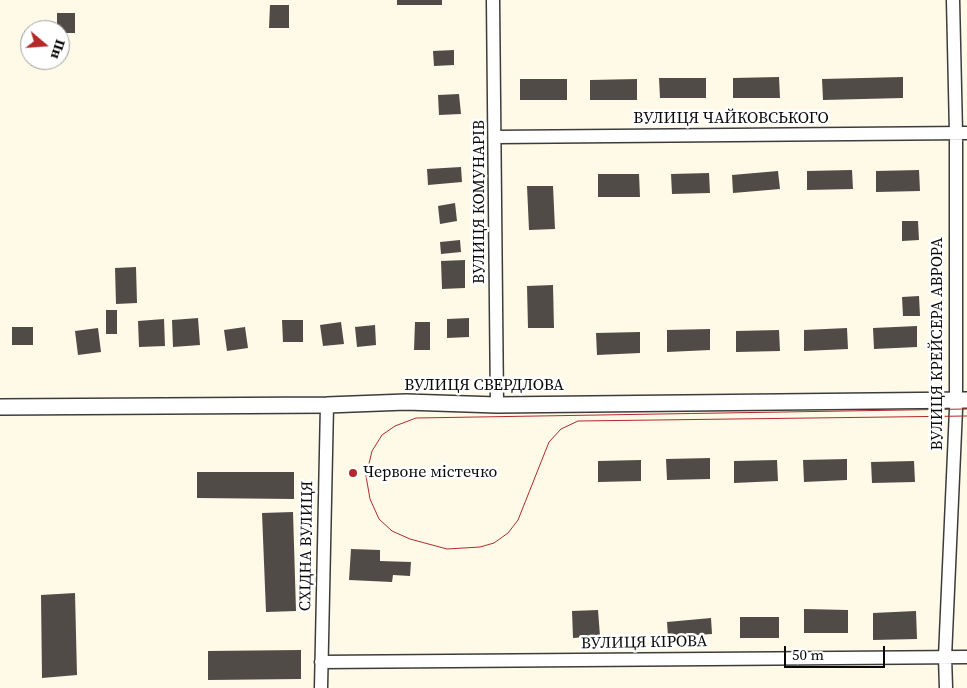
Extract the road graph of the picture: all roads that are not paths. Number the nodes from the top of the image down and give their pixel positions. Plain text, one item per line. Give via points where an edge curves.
1 (493, 0) edge
2 (952, 0) edge
3 (961, 133) edge
4 (496, 137) junction
5 (961, 400) edge
6 (326, 405) junction
7 (497, 405) junction
8 (0, 407) edge
9 (946, 657) junction
10 (967, 657) edge
11 (321, 662) junction
12 (321, 688) edge
13 (946, 688) edge

1 - 4 street, ВУЛИЦЯ КОМУНАРІВ
2 - 3 street, ВУЛИЦЯ КРЕЙСЕРА АВРОРА
3 - 4 street, ВУЛИЦЯ ЧАЙКОВСЬКОГО
3 - 5 street, ВУЛИЦЯ КРЕЙСЕРА АВРОРА
4 - 7 street, ВУЛИЦЯ КОМУНАРІВ
5 - 7 street, ВУЛИЦЯ СВЕРДЛОВА
5 - 9 street, ВУЛИЦЯ КРЕЙСЕРА АВРОРА via 956,409
6 - 7 street, ВУЛИЦЯ СВЕРДЛОВА via 406,402
6 - 8 street, ВУЛИЦЯ СВЕРДЛОВА
6 - 11 street, СХІДНА ВУЛИЦЯ
9 - 10 street, ВУЛИЦЯ КІРОВА
9 - 11 street, ВУЛИЦЯ КІРОВА
9 - 13 street, ВУЛИЦЯ КРЕЙСЕРА АВРОРА
11 - 12 street, СХІДНА ВУЛИЦЯ

